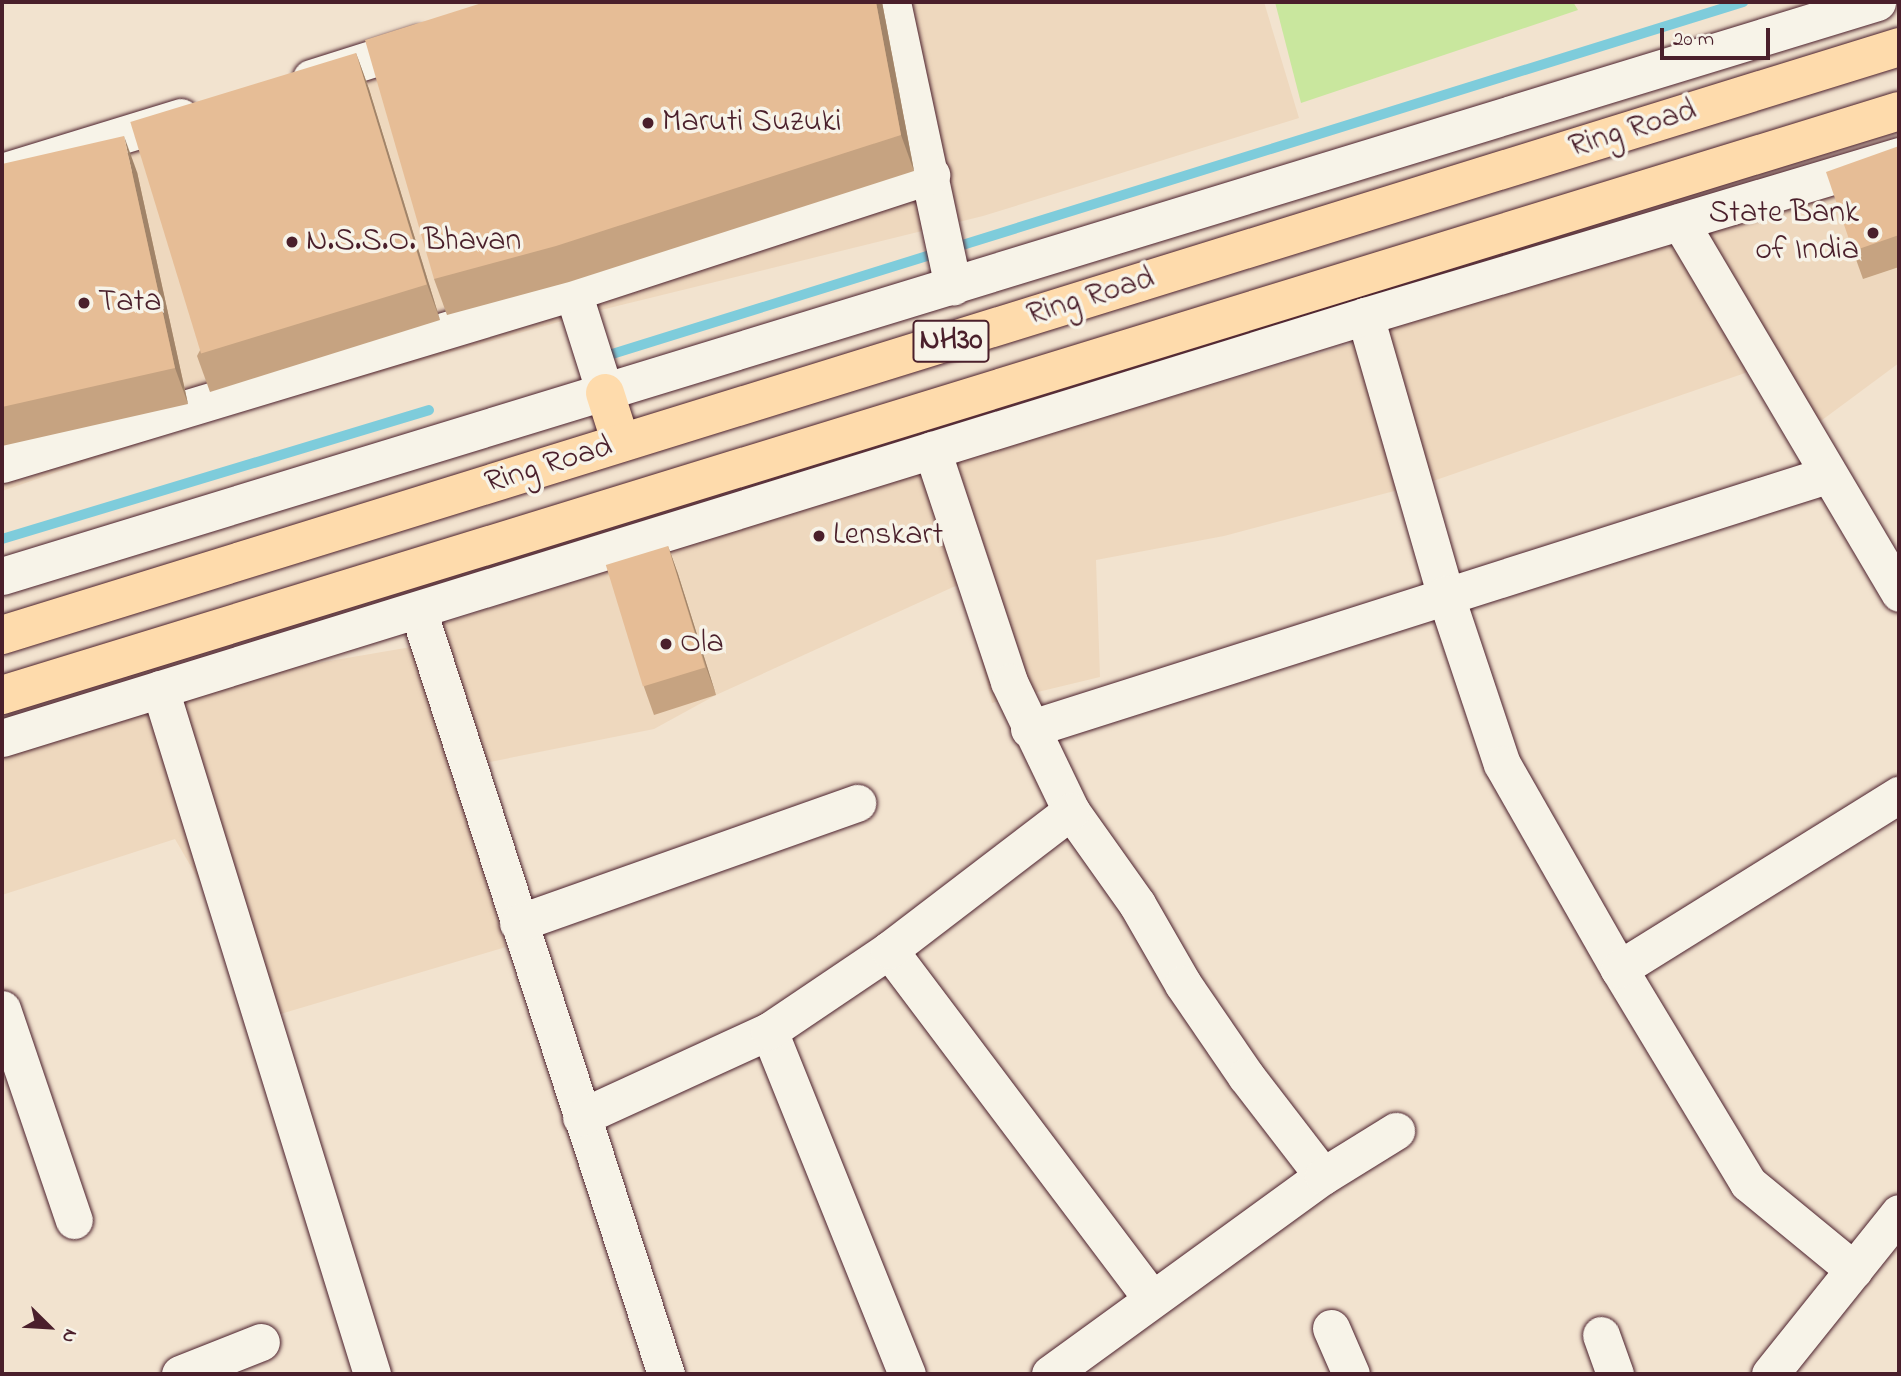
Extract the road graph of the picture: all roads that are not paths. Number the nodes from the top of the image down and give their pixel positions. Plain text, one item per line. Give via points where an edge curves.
1 (892, 2) edge
2 (1877, 2) edge
3 (452, 34) edge
4 (1899, 47) edge
5 (280, 87) edge
6 (214, 107) edge
7 (1899, 111) edge
8 (1899, 156) edge
9 (2, 172) edge
10 (931, 175) junction
11 (1680, 222) junction
12 (951, 277) junction
13 (577, 305) junction
14 (1365, 316) junction
15 (602, 381) junction
16 (621, 443) junction
17 (932, 450) junction
18 (2, 464) edge
19 (1827, 475) junction
20 (2, 576) edge
21 (1899, 593) edge
22 (1445, 594) junction
23 (418, 610) junction
24 (2, 635) edge
25 (160, 689) junction
26 (2, 695) edge
27 (1029, 729) junction
28 (2, 738) edge
29 (1899, 794) edge
30 (857, 803) dead end
31 (1072, 811) junction
32 (518, 923) junction
33 (889, 950) junction
34 (1619, 969) junction
35 (2, 1009) edge
36 (769, 1031) junction
37 (581, 1117) junction
38 (1396, 1130) dead end
39 (1323, 1176) junction
40 (1899, 1213) edge
41 (74, 1220) dead end
42 (1854, 1269) junction
43 (1152, 1299) junction
44 (1331, 1328) dead end
45 (1601, 1335) dead end
46 (261, 1342) dead end
47 (180, 1374) edge
48 (372, 1374) edge
49 (666, 1374) edge
50 (908, 1374) edge
51 (1050, 1374) edge
52 (1351, 1374) edge
53 (1615, 1374) edge
54 (1770, 1374) edge

1 - 10 street
2 - 12 street
3 - 5 street
4 - 16 highway, Ring Road / NH30
6 - 9 street
7 - 26 highway, Ring Road / NH30
8 - 11 street
10 - 12 street via 937,229
10 - 13 street
11 - 14 street
11 - 19 street
12 - 15 street
13 - 15 street
13 - 18 street
14 - 17 street
14 - 22 street
15 - 16 highway
15 - 20 street
16 - 24 highway, Ring Road / NH30
17 - 23 street
17 - 27 street
19 - 21 street
19 - 22 street
22 - 27 street
22 - 34 street via 1502,764
23 - 25 street
23 - 32 street
25 - 28 street
25 - 48 street
27 - 31 street
29 - 34 street
30 - 32 street
31 - 33 street
31 - 39 street via 1246,1076
32 - 37 street
33 - 36 street
33 - 43 street
34 - 42 street via 1748,1183
35 - 41 street
36 - 37 street
36 - 50 street
37 - 49 street
38 - 39 street
39 - 43 street
40 - 42 street
42 - 54 street
43 - 51 street
44 - 52 street
45 - 53 street
46 - 47 street

